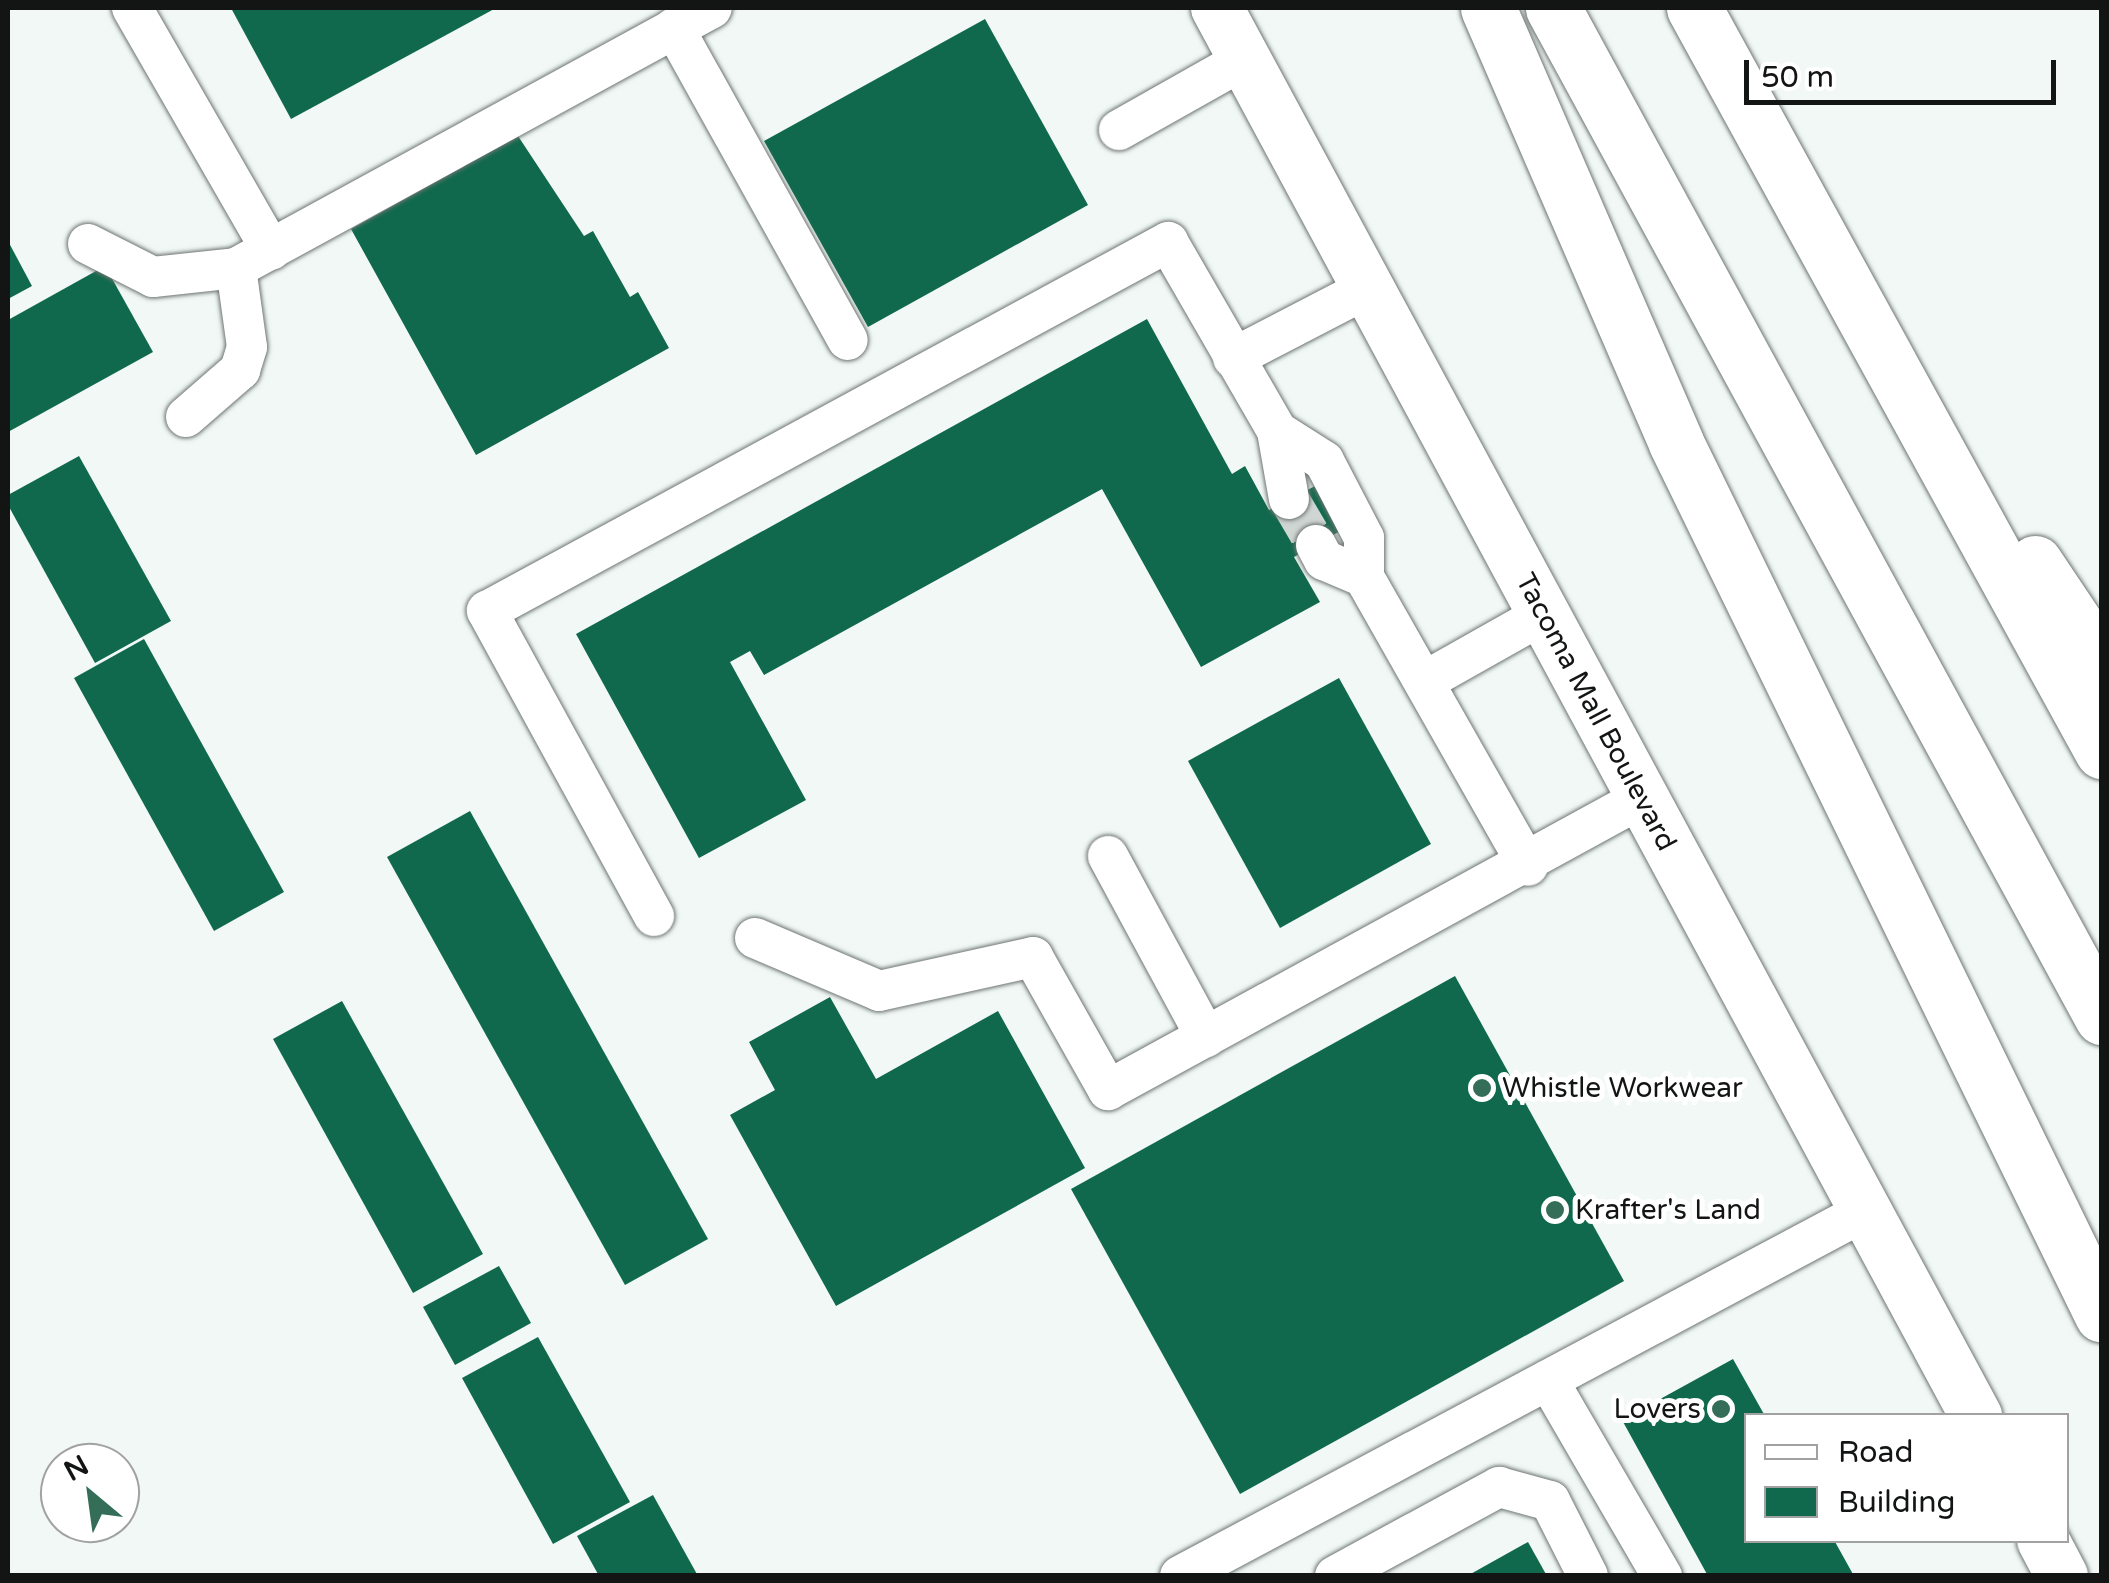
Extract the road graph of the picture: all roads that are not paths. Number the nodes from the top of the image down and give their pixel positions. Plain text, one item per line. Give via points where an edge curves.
1 (132, 8) edge
2 (712, 8) edge
3 (1217, 8) edge
4 (1488, 8) edge
5 (1553, 8) edge
6 (1694, 8) edge
7 (674, 28) junction
8 (1245, 59) junction
9 (1120, 130) dead end
10 (1813, 227) junction
11 (88, 244) dead end
12 (254, 259) junction
13 (1368, 288) junction
14 (848, 340) dead end
15 (1233, 358) junction
16 (186, 417) dead end
17 (1277, 431) junction
18 (1289, 499) tunnel mouth
19 (1316, 545) tunnel mouth
20 (1364, 576) junction
21 (1544, 614) junction
22 (2102, 664) edge
23 (1425, 682) junction
24 (2102, 751) edge
25 (1642, 798) junction
26 (1108, 856) dead end
27 (1528, 866) junction
28 (654, 916) dead end
29 (755, 938) dead end
30 (2102, 1017) edge
31 (1206, 1037) junction
32 (1866, 1211) junction
33 (2102, 1314) edge
34 (1548, 1380) junction
35 (1974, 1413) edge
36 (2045, 1543) edge
37 (1180, 1576) edge
38 (1335, 1576) edge
39 (1588, 1576) edge
40 (1662, 1576) edge
41 (2062, 1576) edge

1 - 12 lane
2 - 7 lane
3 - 8 main road, Tacoma Mall Boulevard
4 - 33 highway via 1676,443
5 - 30 highway
6 - 10 highway
7 - 12 lane
7 - 14 lane
8 - 9 lane
8 - 13 main road, Tacoma Mall Boulevard
10 - 22 highway
10 - 24 highway
11 - 12 lane via 153,277
12 - 16 lane via 240,370
13 - 15 lane
13 - 21 main road, Tacoma Mall Boulevard
15 - 17 lane
15 - 28 lane via 1168,242 488,611
17 - 18 lane
17 - 20 lane via 1324,461 1364,538
19 - 20 lane via 1324,560
20 - 23 lane
21 - 23 lane
21 - 25 main road, Tacoma Mall Boulevard
23 - 27 lane
25 - 27 lane
25 - 32 main road, Tacoma Mall Boulevard
26 - 31 lane
27 - 31 lane
29 - 31 lane via 879,991 1033,956 1108,1090
32 - 34 lane
32 - 35 main road, Tacoma Mall Boulevard
34 - 37 lane
34 - 40 lane
36 - 41 main road
38 - 39 lane via 1499,1487 1550,1501

